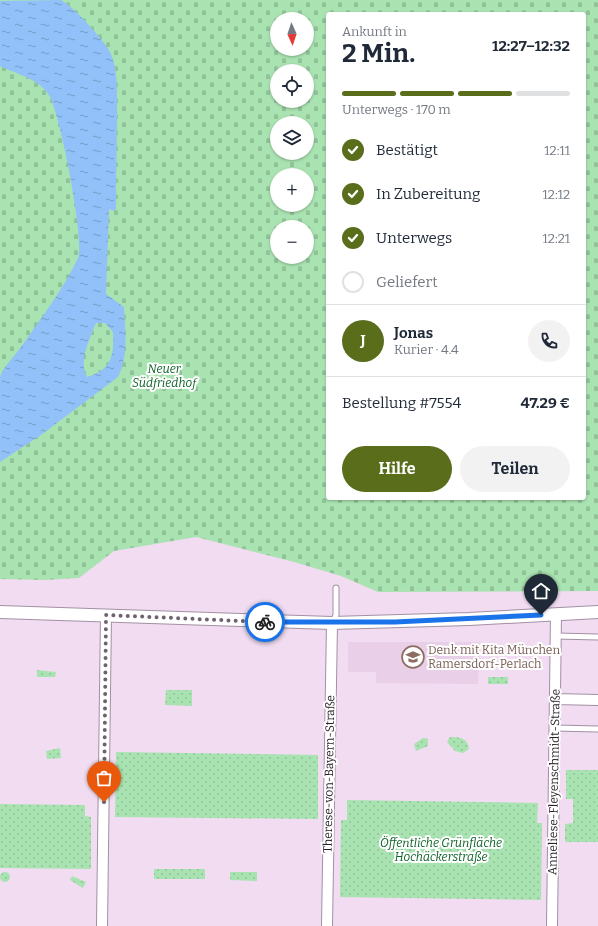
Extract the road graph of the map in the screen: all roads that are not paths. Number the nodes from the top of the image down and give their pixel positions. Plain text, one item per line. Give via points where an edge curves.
1 (336, 588) dead end
2 (0, 612) edge
3 (598, 612) edge
4 (556, 614) junction
5 (106, 615) junction
6 (332, 623) junction
7 (556, 636) junction
8 (598, 637) edge
9 (556, 700) junction
10 (598, 700) edge
11 (555, 728) junction
12 (598, 729) edge
13 (102, 926) edge
14 (327, 926) edge
15 (552, 926) edge

1 - 6 lane via 336,615
2 - 5 street
3 - 4 street
4 - 6 street
4 - 7 street, Anneliese-Fleyenschmidt-Straße
5 - 6 street
5 - 13 street
6 - 14 street, Therese-von-Bayern-Straße
7 - 8 lane
7 - 9 street, Anneliese-Fleyenschmidt-Straße
9 - 10 street
9 - 11 street, Anneliese-Fleyenschmidt-Straße
11 - 12 lane
11 - 15 street, Anneliese-Fleyenschmidt-Straße

